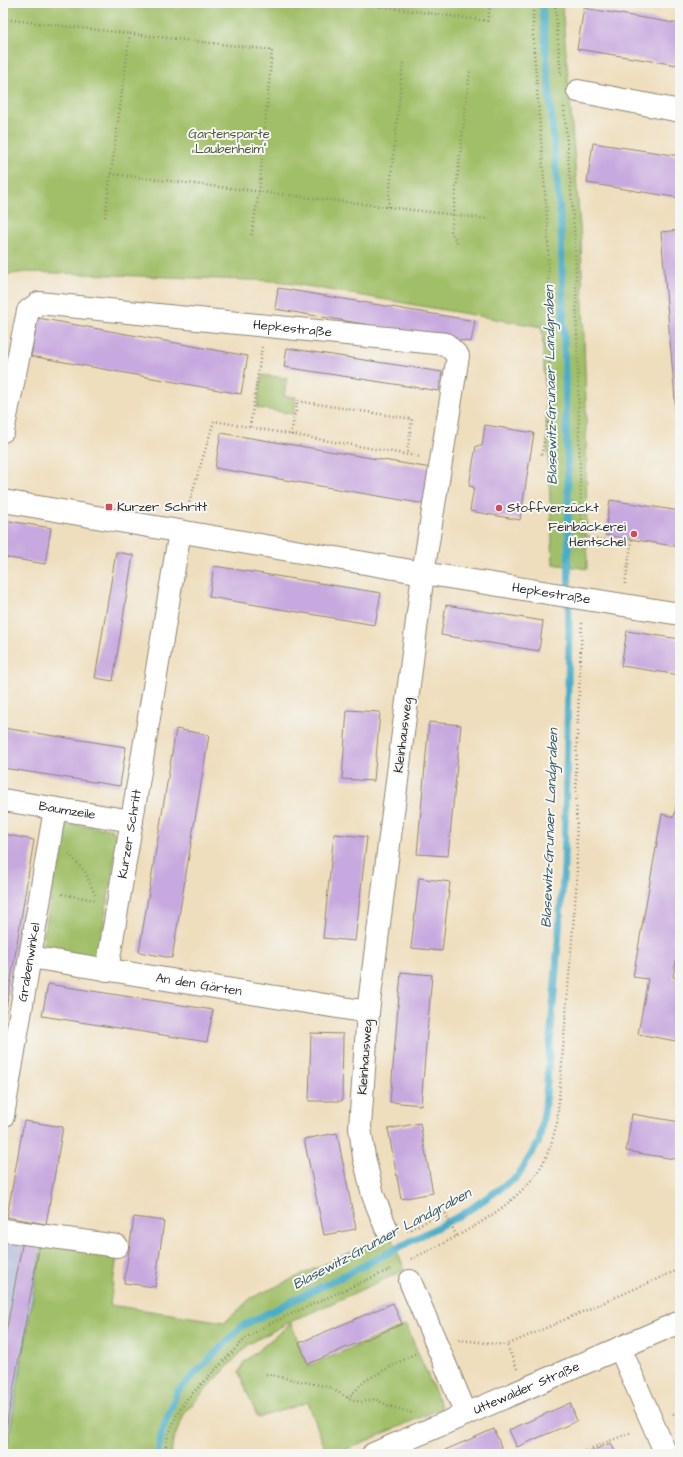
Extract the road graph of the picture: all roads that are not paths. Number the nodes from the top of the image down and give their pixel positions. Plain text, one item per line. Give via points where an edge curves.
1 (568, 93) road end
2 (680, 111) edge
3 (3, 431) edge
4 (3, 501) edge
5 (182, 531) junction
6 (423, 573) junction
7 (680, 614) edge
8 (3, 800) edge
9 (56, 809) junction
10 (132, 821) junction
11 (30, 957) junction
12 (107, 970) junction
13 (368, 1012) junction
14 (3, 1116) edge
15 (386, 1228) road end
16 (3, 1230) edge
17 (117, 1246) dead end
18 (402, 1274) road end
19 (680, 1322) edge
20 (620, 1348) junction
21 (466, 1414) junction
22 (373, 1454) edge
23 (666, 1454) edge

1 - 2 street
3 - 6 street, Hepkestraße via 28,311 39,303 446,344 458,356
4 - 5 street, Hepkestraße
5 - 6 street, Hepkestraße
5 - 10 street, Kurzer Schritt
6 - 7 street, Hepkestraße
6 - 13 street, Kleinhausweg
8 - 9 street, Baumzeile
9 - 10 street, Baumzeile
9 - 11 street, Grabenwinkel
10 - 12 street, Kurzer Schritt
11 - 12 street, An den Gärten
11 - 14 street, Grabenwinkel
12 - 13 street, An den Gärten
13 - 15 street, Kleinhausweg via 360,1127 373,1194
16 - 17 street
18 - 21 street via 435,1341
19 - 20 street, Uttewalder Straße
20 - 21 street, Uttewalder Straße
20 - 23 street
21 - 22 street, Uttewalder Straße

